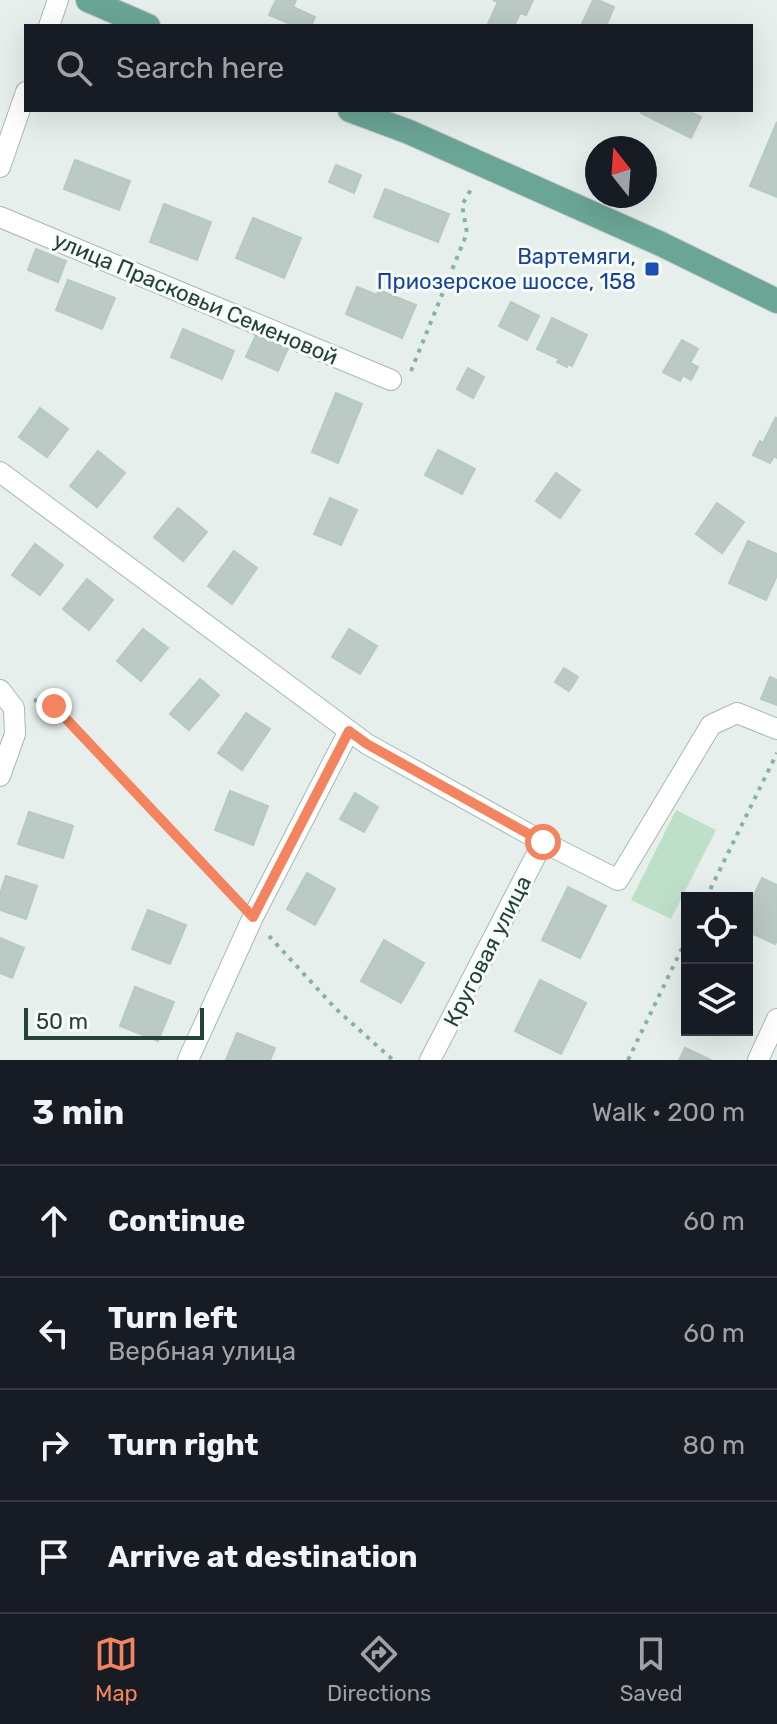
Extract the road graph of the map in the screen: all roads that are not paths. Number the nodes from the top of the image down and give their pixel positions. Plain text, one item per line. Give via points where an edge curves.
1 (58, 0) edge
2 (88, 0) edge
3 (50, 24) edge
4 (143, 24) edge
5 (24, 98) edge
6 (355, 112) edge
7 (0, 167) edge
8 (0, 217) edge
9 (777, 301) edge
10 (391, 380) road end
11 (0, 472) edge
12 (0, 691) edge
13 (777, 729) edge
14 (349, 731) junction
15 (0, 776) edge
16 (543, 842) junction
17 (777, 1019) edge
18 (188, 1060) edge
19 (430, 1060) edge
20 (758, 1060) edge

1 - 3 street
2 - 4 main road
5 - 7 street
6 - 9 main road via 661,244
8 - 10 street, улица Прасковьи Семеновой
11 - 14 street
12 - 15 street via 14,708 15,734
13 - 16 street via 737,713 711,725 618,880
14 - 16 street
14 - 18 street via 253,917
16 - 19 street, Круговая улица
17 - 20 street

